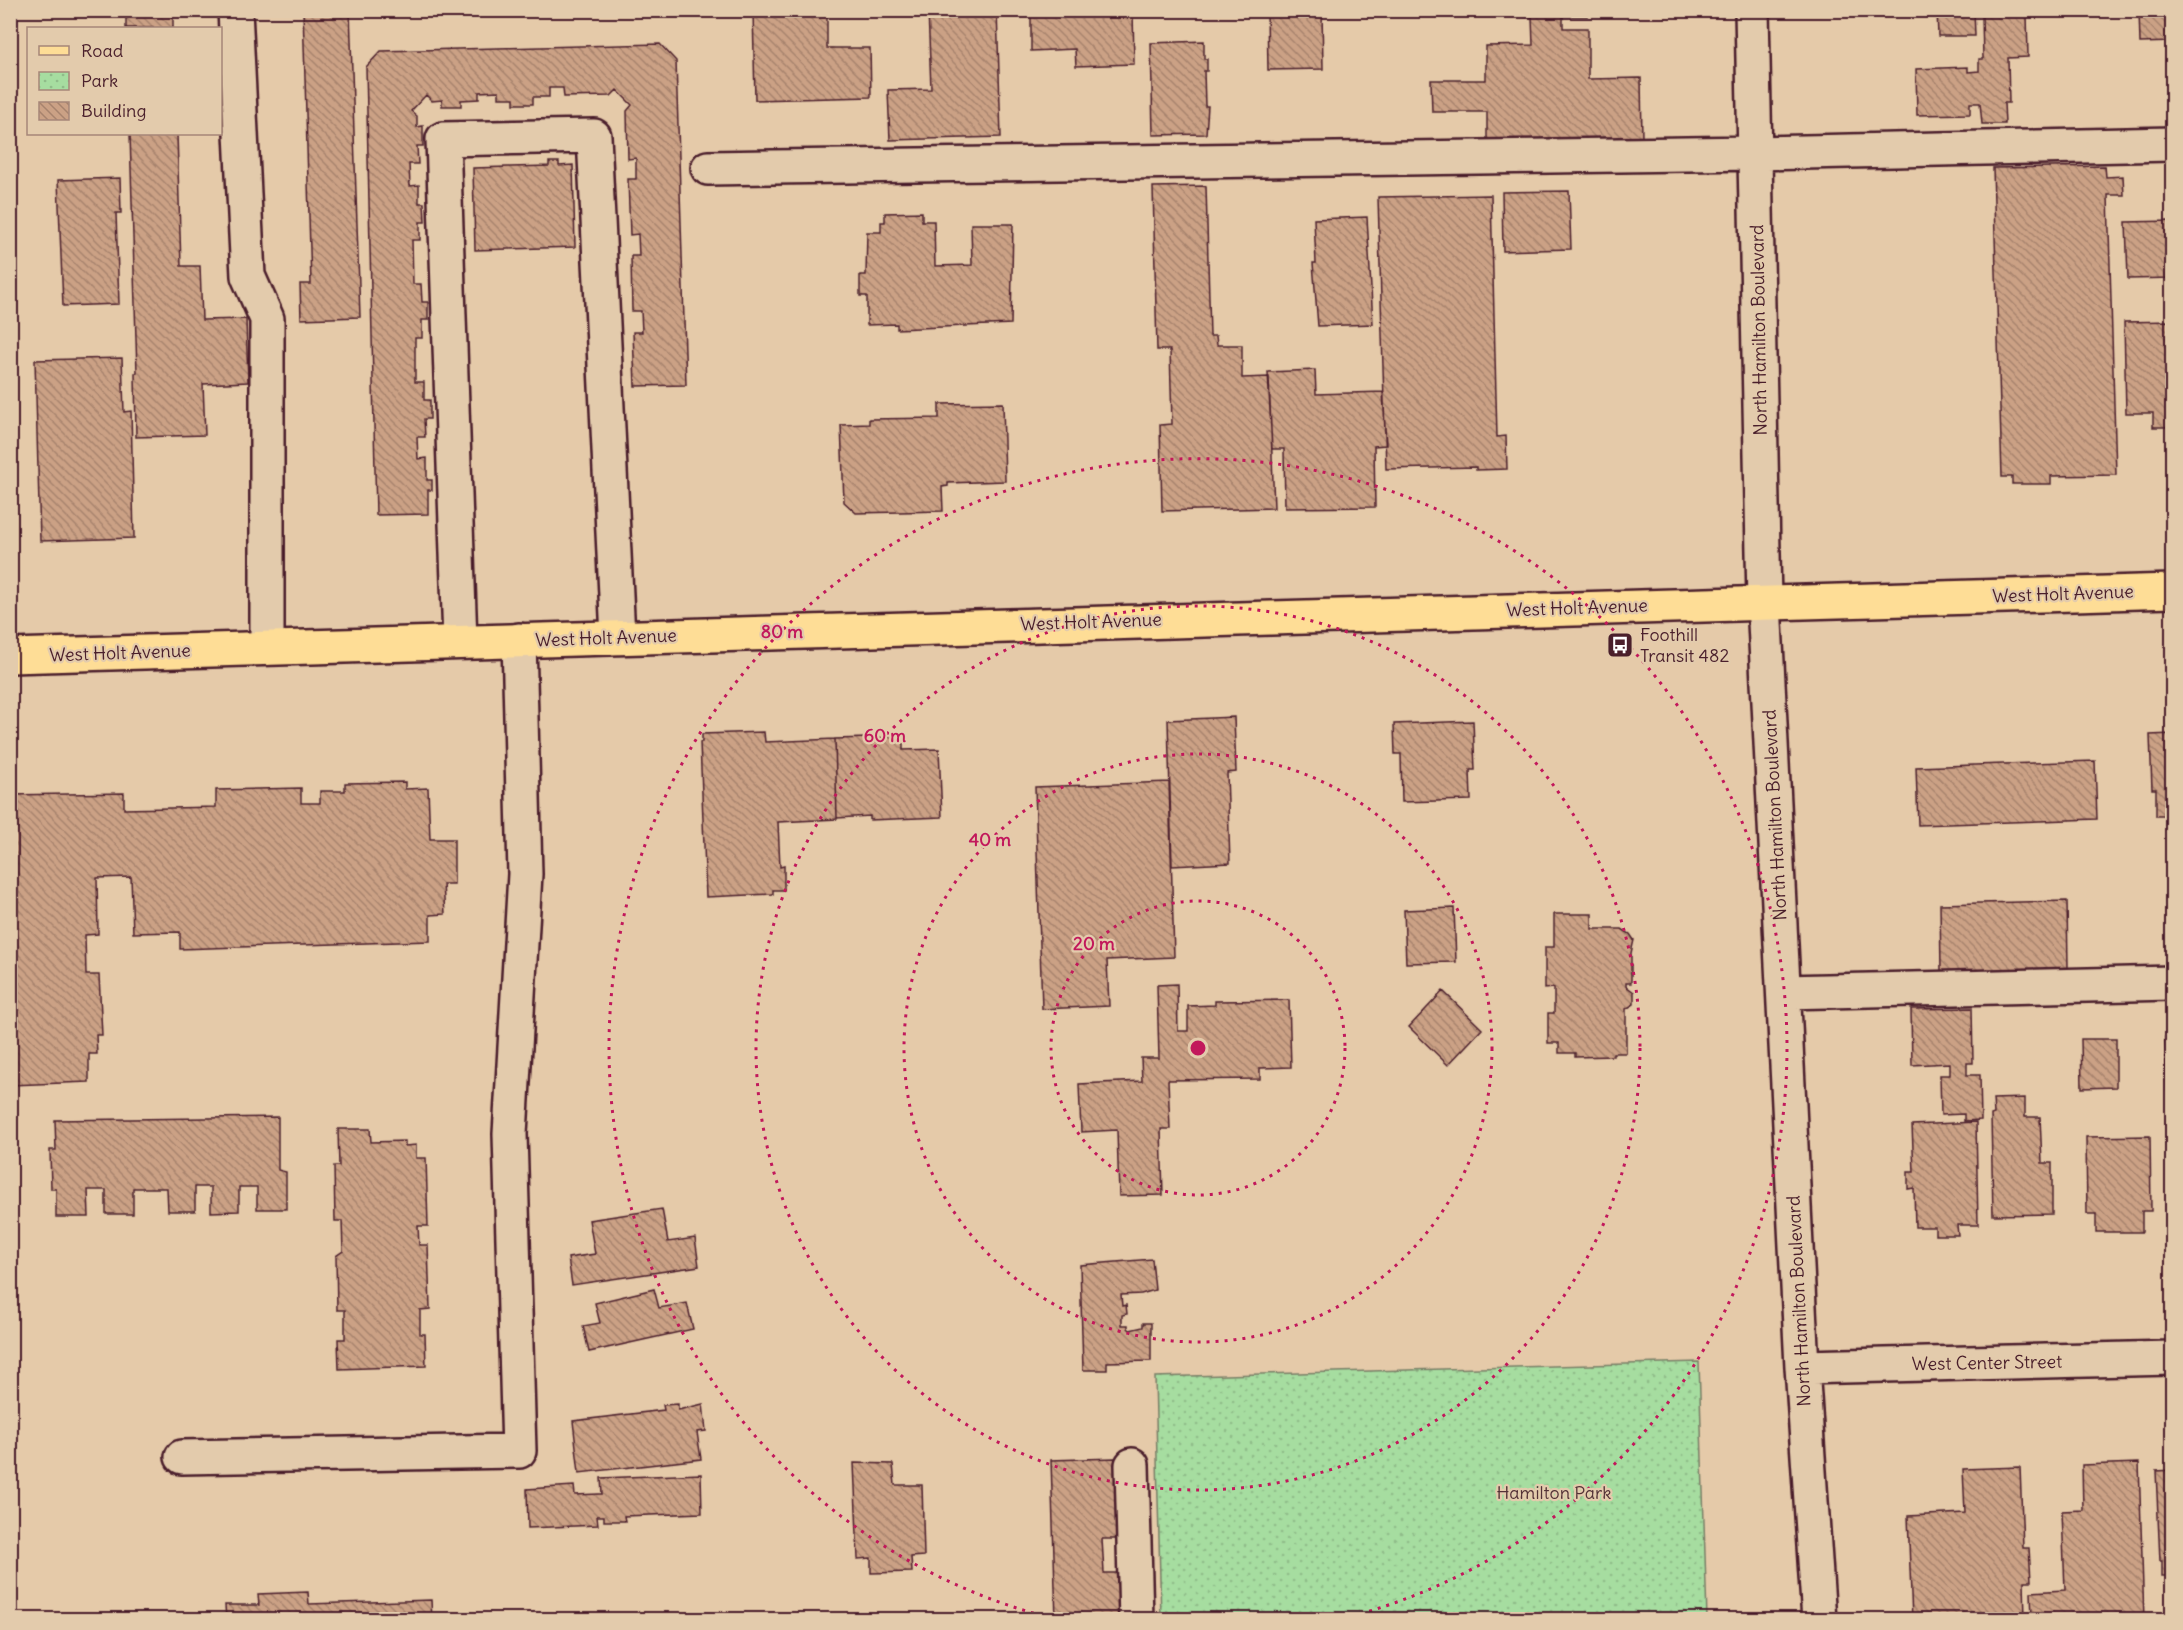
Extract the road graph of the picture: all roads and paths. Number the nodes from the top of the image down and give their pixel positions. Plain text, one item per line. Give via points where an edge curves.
1 (235, 10) edge
2 (1752, 10) edge
3 (2172, 144) edge
4 (1755, 153) junction
5 (708, 168) dead end
6 (2172, 591) edge
7 (1764, 602) junction
8 (618, 637) junction
9 (519, 640) junction
10 (460, 642) junction
11 (267, 648) junction
12 (10, 656) edge
13 (2172, 983) edge
14 (1784, 992) junction
15 (2172, 1359) edge
16 (1802, 1367) junction
17 (182, 1457) dead end
18 (1132, 1465) dead end
19 (1136, 1620) edge
20 (1819, 1620) edge

1 - 11 street via 248,276 267,319
2 - 4 street, North Hamilton Boulevard
3 - 4 street
4 - 5 street
4 - 7 street, North Hamilton Boulevard
6 - 7 main road, West Holt Avenue
7 - 8 main road, West Holt Avenue
7 - 14 street, North Hamilton Boulevard
8 - 9 main road, West Holt Avenue
8 - 10 street via 594,136 443,139
9 - 10 main road, West Holt Avenue
9 - 17 street via 525,874 510,1134 519,1451
10 - 11 main road, West Holt Avenue
11 - 12 main road, West Holt Avenue
13 - 14 street
14 - 16 street, North Hamilton Boulevard
15 - 16 street, West Center Street
16 - 20 street, North Hamilton Boulevard
18 - 19 street

